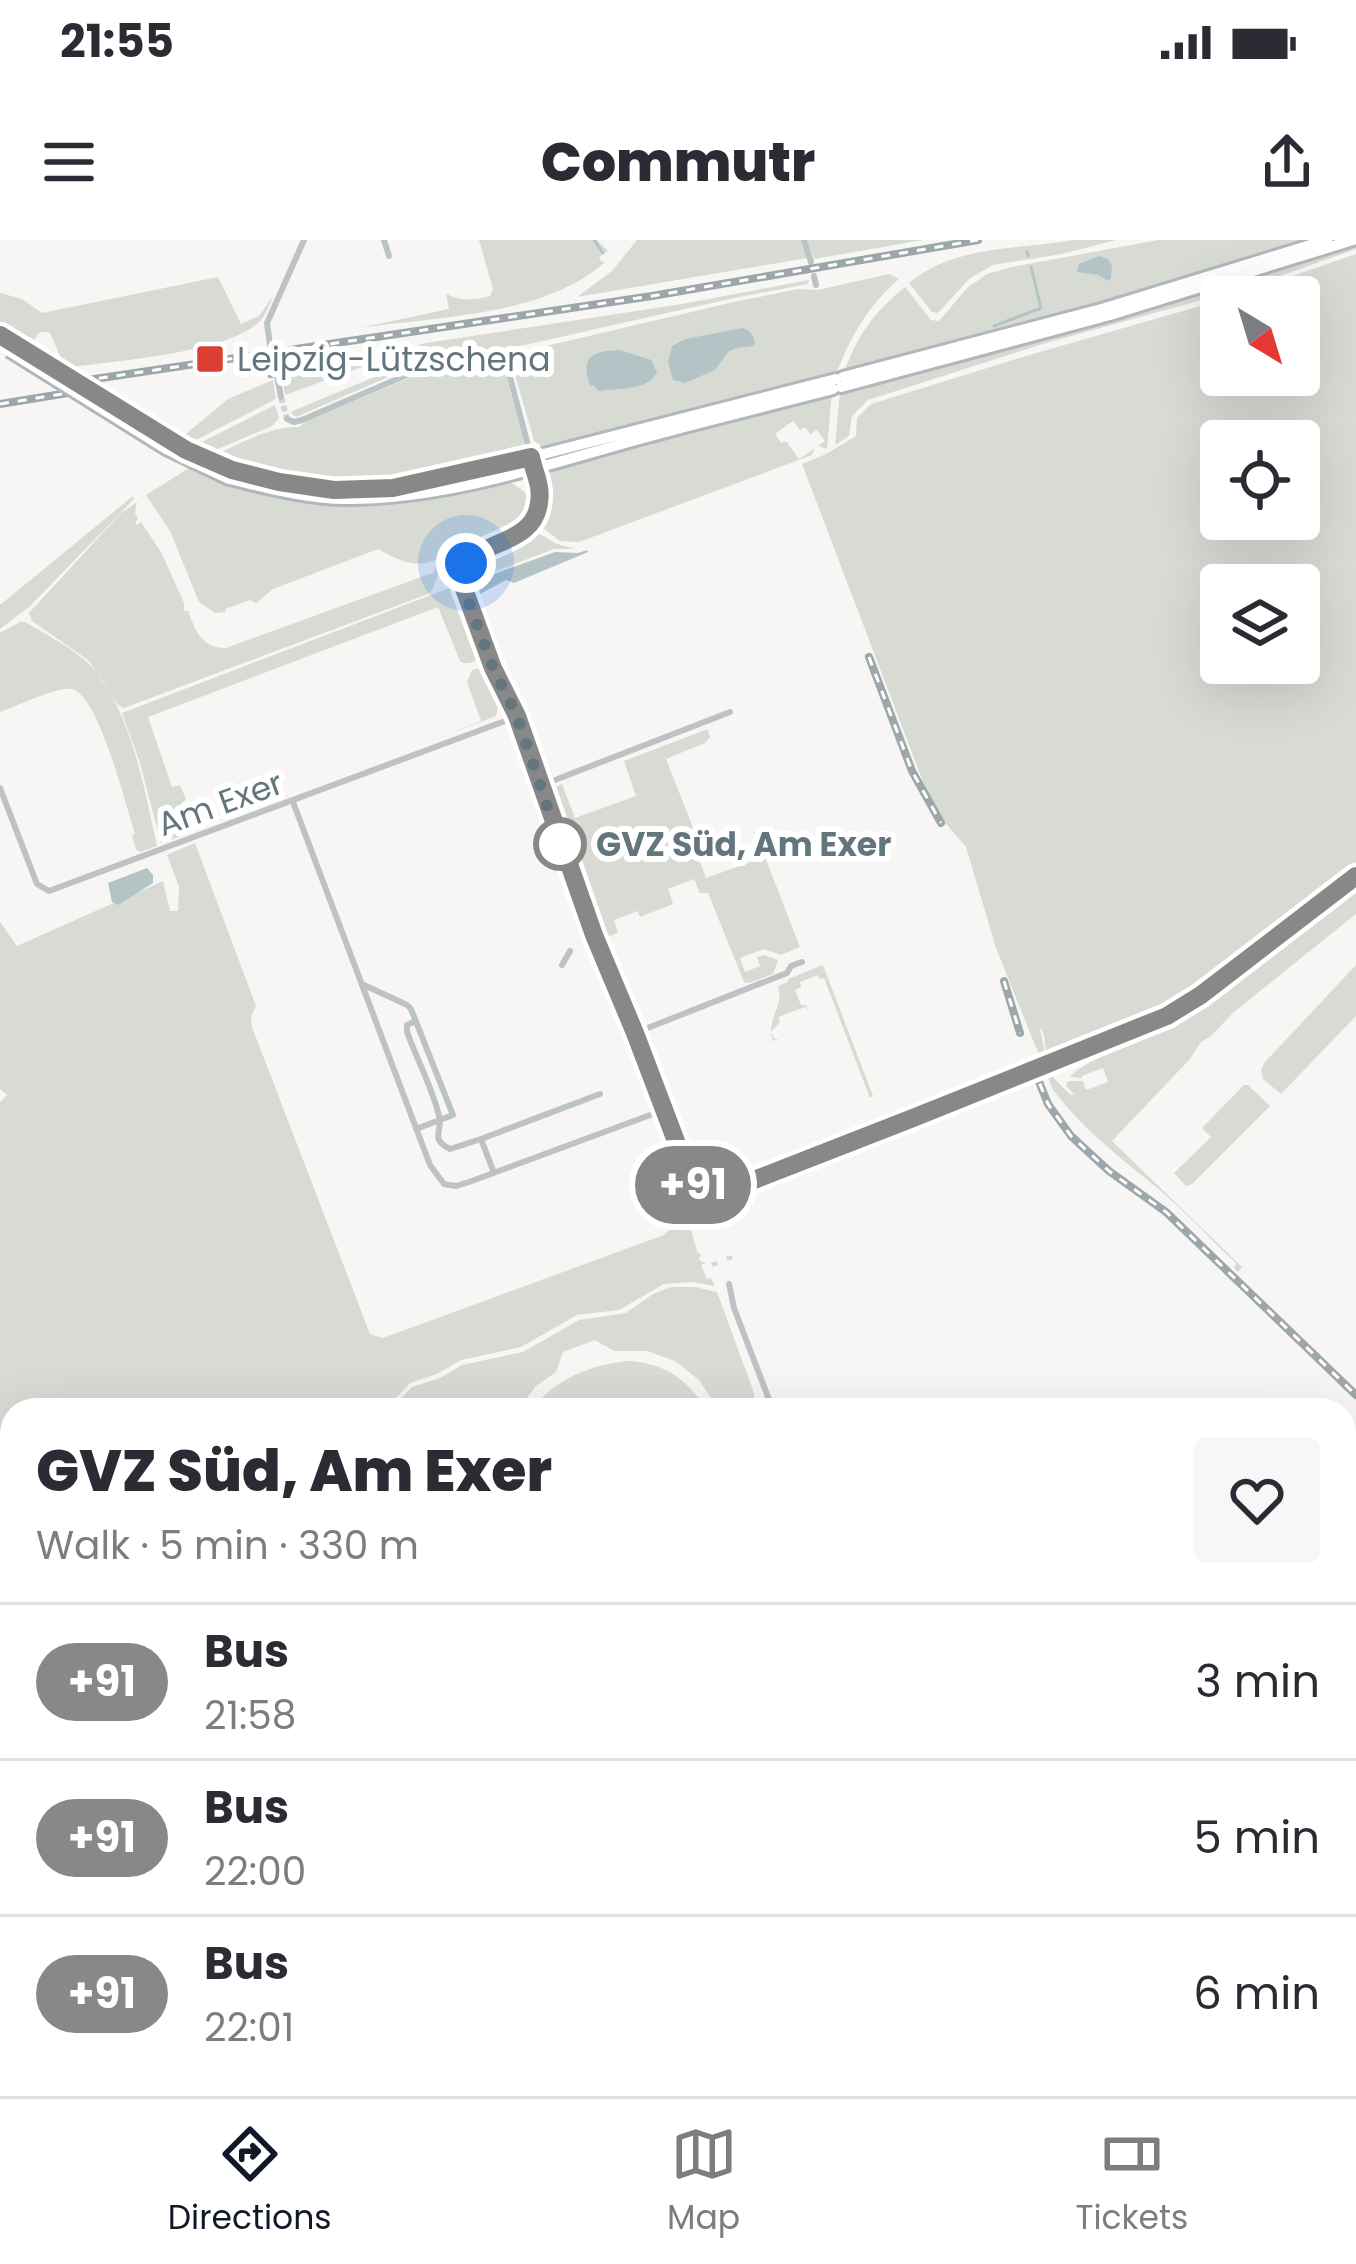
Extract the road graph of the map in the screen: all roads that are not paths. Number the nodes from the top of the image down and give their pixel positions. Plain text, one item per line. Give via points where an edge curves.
1 (304, 240) edge
2 (384, 240) edge
3 (804, 240) edge
4 (1327, 240) edge
5 (1353, 240) edge
6 (389, 256) dead end
7 (811, 262) dead end
8 (0, 335) edge
9 (7, 347) edge
10 (272, 353) dead end
11 (277, 376) dead end
12 (838, 383) junction
13 (281, 398) tunnel mouth
14 (287, 419) dead end
15 (532, 462) junction
16 (231, 475) junction
17 (506, 475) junction
18 (532, 492) junction
19 (532, 522) junction
20 (730, 712) dead end
21 (513, 718) junction
22 (537, 786) junction
23 (0, 788) edge
24 (293, 802) junction
25 (1356, 874) edge
26 (570, 950) dead end
27 (802, 962) dead end
28 (562, 965) dead end
29 (362, 984) junction
30 (416, 1021) junction
31 (631, 1034) junction
32 (600, 1094) dead end
33 (660, 1111) junction
34 (441, 1120) junction
35 (416, 1129) junction
36 (481, 1139) junction
37 (494, 1173) junction
38 (689, 1188) junction
39 (710, 1197) junction
40 (729, 1284) dead end
41 (768, 1398) edge

1 - 10 street via 267,323
2 - 6 street
3 - 7 street
4 - 12 main road
5 - 12 main road via 1110,315
8 - 9 main road
9 - 16 main road, bridge via 166,449
11 - 13 street
12 - 15 main road
14 - 15 street via 302,421 416,370 493,356 507,366
15 - 16 main road via 334,490
15 - 17 main road
15 - 18 street
15 - 19 street via 540,499
16 - 17 main road via 302,496 347,499
17 - 18 street
18 - 19 street
19 - 21 street via 471,558 462,572
20 - 22 street
21 - 22 street
21 - 24 street, Am Exer
22 - 31 street
23 - 24 street, Am Exer via 37,884 49,891
24 - 29 street
25 - 39 street, bridge via 1167,1016
26 - 28 street
27 - 31 street
29 - 30 street via 407,1005
29 - 35 street
30 - 34 street via 407,1032
30 - 34 street via 453,1115
31 - 33 street
32 - 36 street
33 - 37 street
33 - 38 street
34 - 35 street
34 - 36 street via 437,1137 445,1148
35 - 37 street via 444,1184
36 - 37 street
38 - 39 street via 702,1187
38 - 39 street via 680,1203 689,1214 703,1214
40 - 41 street

